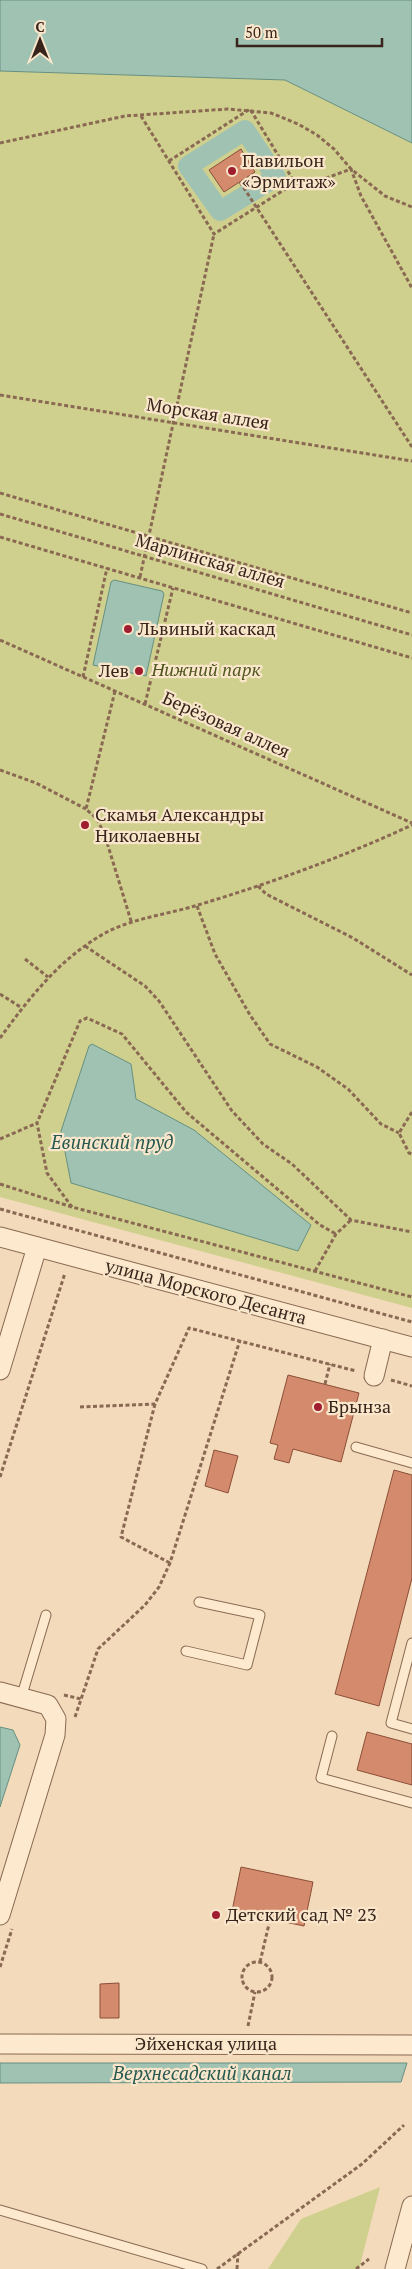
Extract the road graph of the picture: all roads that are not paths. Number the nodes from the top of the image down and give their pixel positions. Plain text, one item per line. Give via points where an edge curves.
1 (0, 1237) edge
2 (37, 1247) junction
3 (383, 1339) junction
4 (412, 1347) edge
5 (0, 1370) edge
6 (374, 1376) road end
7 (356, 1446) dead end
8 (412, 1463) edge
9 (199, 1602) dead end
10 (46, 1615) dead end
11 (412, 1643) edge
12 (186, 1651) dead end
13 (0, 1692) edge
14 (22, 1698) junction
15 (412, 1728) edge
16 (332, 1736) dead end
17 (412, 1803) edge
18 (0, 1915) edge
19 (0, 2044) edge
20 (412, 2045) edge
21 (412, 2206) edge
22 (0, 2210) edge
23 (202, 2269) edge
24 (395, 2269) edge

1 - 2 street, улица Морского Десанта
2 - 3 street, улица Морского Десанта
2 - 5 street
3 - 4 street, улица Морского Десанта
3 - 6 street
7 - 8 lane
9 - 12 lane via 260,1615 247,1665
10 - 14 lane
11 - 15 lane via 391,1723
13 - 14 street
14 - 18 street via 48,1705 56,1719 55,1735
16 - 17 lane via 321,1778
19 - 20 street, Эйхенская улица
21 - 24 street
22 - 23 lane

